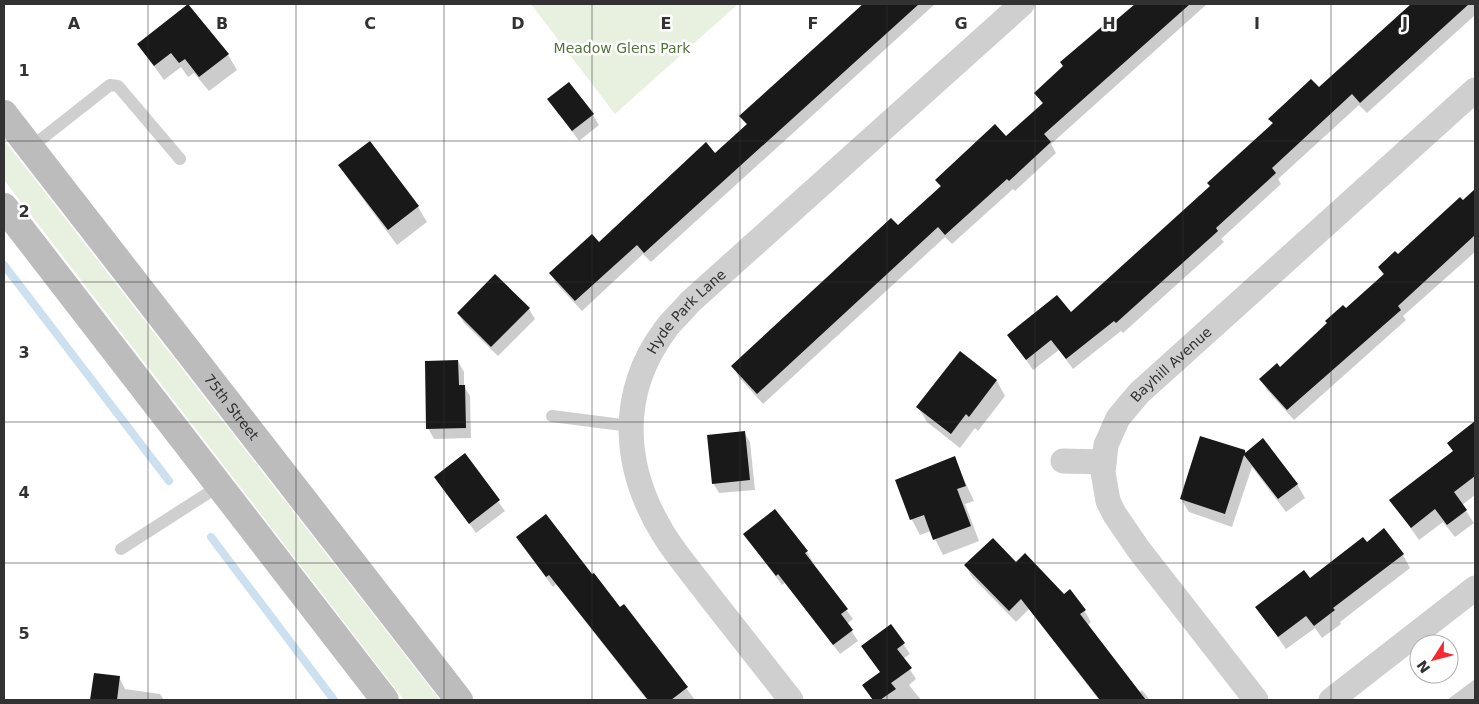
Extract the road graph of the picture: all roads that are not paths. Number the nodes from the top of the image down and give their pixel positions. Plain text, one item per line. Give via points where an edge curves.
1 (1022, 4) edge
2 (1475, 90) edge
3 (4, 114) edge
4 (30, 148) junction
5 (180, 159) dead end
6 (4, 207) edge
7 (552, 416) dead end
8 (630, 426) junction
9 (1063, 461) dead end
10 (1104, 462) junction
11 (219, 486) junction
12 (121, 549) dead end
13 (1475, 588) edge
14 (385, 700) edge
15 (459, 700) edge
16 (791, 700) edge
17 (1256, 700) edge
18 (1331, 700) edge

1 - 8 street, Hyde Park Lane via 690,302 653,349 638,382
2 - 10 street, Bayhill Avenue via 1139,393 1118,418 1106,445
3 - 4 main road, 75th Street
4 - 5 lane via 110,85 118,86
4 - 15 main road, 75th Street
6 - 11 main road
7 - 8 lane
8 - 16 street, Hyde Park Lane via 635,470 664,536
9 - 10 street
10 - 17 street, Bayhill Avenue via 1105,489 1115,515
11 - 12 lane
11 - 14 main road
13 - 18 street

